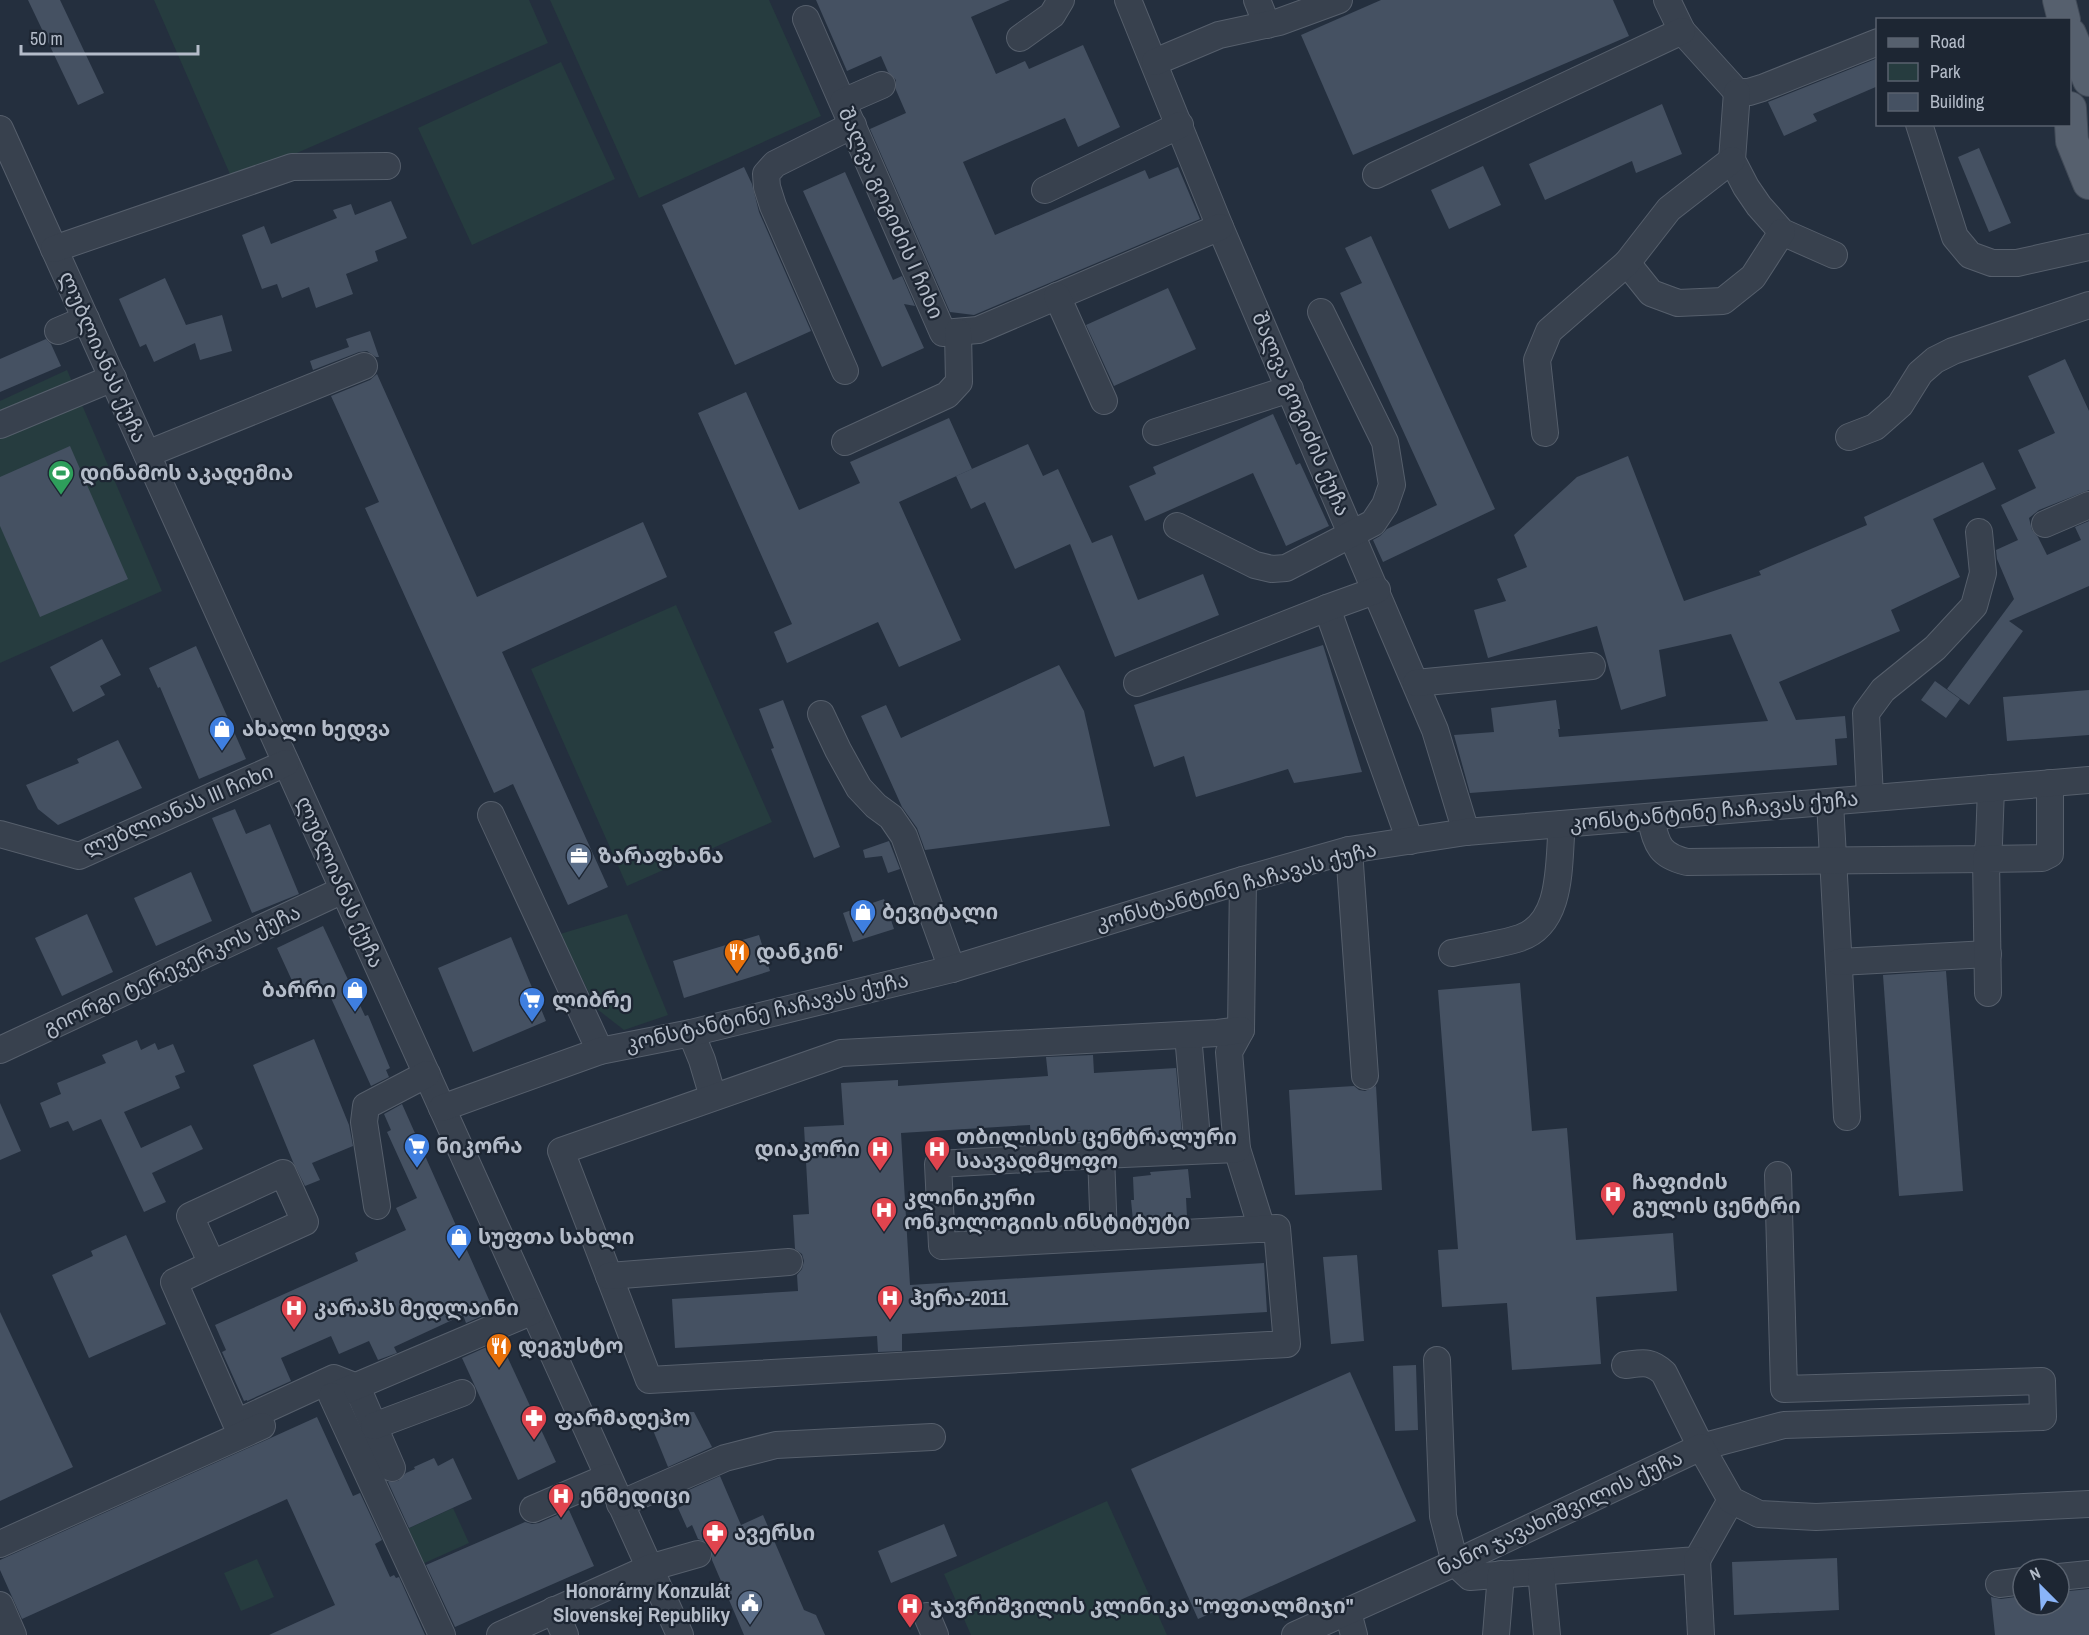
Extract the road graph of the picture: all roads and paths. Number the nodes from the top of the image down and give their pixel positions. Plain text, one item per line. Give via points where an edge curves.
1 (1061, 0) edge
2 (1128, 0) edge
3 (1257, 0) edge
4 (1339, 0) edge
5 (1667, 0) edge
6 (2059, 0) edge
7 (2064, 18) edge
8 (806, 19) dead end
9 (1267, 25) junction
10 (1682, 31) junction
11 (2071, 36) edge
12 (1020, 38) dead end
13 (1876, 43) edge
14 (1155, 62) junction
15 (2089, 80) edge
16 (882, 85) dead end
17 (1737, 92) junction
18 (843, 102) junction
19 (2071, 111) edge
20 (853, 125) junction
21 (1180, 125) junction
22 (1920, 126) edge
23 (0, 129) edge
24 (2080, 139) edge
25 (1732, 160) junction
26 (387, 166) dead end
27 (1376, 175) dead end
28 (2089, 183) edge
29 (1045, 190) dead end
30 (1221, 227) junction
31 (1782, 232) junction
32 (2089, 247) edge
33 (54, 249) junction
34 (1834, 255) dead end
35 (1627, 263) junction
36 (1057, 297) junction
37 (2089, 305) edge
38 (1321, 312) dead end
39 (86, 319) junction
40 (58, 331) dead end
41 (958, 332) junction
42 (364, 366) dead end
43 (845, 371) dead end
44 (112, 378) junction
45 (1290, 389) junction
46 (1104, 401) dead end
47 (0, 425) edge
48 (1156, 432) dead end
49 (1545, 433) dead end
50 (1849, 437) dead end
51 (845, 442) dead end
52 (147, 454) junction
53 (2089, 505) edge
54 (2045, 524) dead end
55 (1177, 526) dead end
56 (1979, 532) dead end
57 (1353, 534) junction
58 (1377, 590) junction
59 (1327, 608) junction
60 (1592, 666) dead end
61 (1137, 683) dead end
62 (1416, 683) junction
63 (821, 714) dead end
64 (286, 763) junction
65 (2089, 780) edge
66 (2050, 783) junction
67 (1991, 788) junction
68 (1870, 798) junction
69 (1830, 802) junction
70 (491, 815) dead end
71 (1650, 817) junction
72 (1563, 824) junction
73 (1466, 832) junction
74 (0, 834) edge
75 (1410, 841) junction
76 (1349, 850) junction
77 (1986, 860) junction
78 (1833, 861) junction
79 (1243, 880) junction
80 (344, 890) junction
81 (1452, 953) dead end
82 (1988, 954) junction
83 (1839, 962) junction
84 (952, 969) junction
85 (1988, 993) dead end
86 (1241, 1030) junction
87 (690, 1033) junction
88 (1188, 1035) junction
89 (0, 1050) edge
90 (600, 1051) junction
91 (427, 1074) junction
92 (1365, 1076) dead end
93 (713, 1097) junction
94 (442, 1108) junction
95 (1847, 1117) dead end
96 (1237, 1149) junction
97 (1198, 1150) junction
98 (1101, 1155) junction
99 (1778, 1175) dead end
100 (377, 1206) dead end
101 (1262, 1229) junction
102 (1104, 1238) junction
103 (789, 1262) dead end
104 (212, 1264) dead end
105 (609, 1276) junction
106 (533, 1311) junction
107 (1437, 1360) dead end
108 (1625, 1365) dead end
109 (357, 1387) junction
110 (1784, 1389) junction
111 (462, 1393) dead end
112 (332, 1396) junction
113 (1784, 1425) junction
114 (374, 1426) junction
115 (932, 1437) dead end
116 (1701, 1447) junction
117 (392, 1468) dead end
118 (608, 1477) junction
119 (1731, 1500) junction
120 (621, 1504) junction
121 (2089, 1504) edge
122 (533, 1509) dead end
123 (0, 1544) edge
124 (698, 1554) dead end
125 (1697, 1560) junction
126 (1455, 1563) junction
127 (649, 1568) junction
128 (1541, 1572) junction
129 (1501, 1574) junction
130 (2089, 1574) edge
131 (2071, 1576) edge
132 (0, 1605) edge
133 (554, 1610) junction
134 (1351, 1623) edge
135 (13, 1635) edge
136 (442, 1635) edge
137 (500, 1635) edge
138 (565, 1635) edge
139 (680, 1635) edge
140 (1295, 1635) edge
141 (1496, 1635) edge
142 (1547, 1635) edge
143 (1701, 1635) edge

1 - 12 street via 1052,15
2 - 14 street, შალვა გოგიძის ქუჩა
3 - 9 street
4 - 9 street
5 - 10 street
6 - 7 main road
8 - 18 street, შალვა გოგიძის I ჩიხი
9 - 14 street via 1219,35
10 - 17 street
10 - 27 street
11 - 15 main road
13 - 17 street via 1762,88
14 - 21 street, შალვა გოგიძის ქუჩა
16 - 18 street
17 - 25 street
18 - 20 street, შალვა გოგიძის I ჩიხი
19 - 24 main road
20 - 41 street, შალვა გოგიძის I ჩიხი via 944,333
20 - 43 street via 775,164 766,174 773,206
21 - 29 street
21 - 30 street, შალვა გოგიძის ქუჩა
22 - 32 street via 1955,237 1970,255 1992,263 2017,263
23 - 33 street, ლუბლიანას ქუჩა
24 - 28 main road
25 - 31 street via 1759,206
25 - 35 street via 1669,209
26 - 33 street via 292,167
30 - 36 street, შალვა გოგიძის I ჩიხი
30 - 45 street, შალვა გოგიძის ქუჩა
31 - 34 street
31 - 35 street via 1753,278 1723,300 1669,300 1651,293
33 - 39 street, ლუბლიანას ქუჩა
35 - 49 street via 1549,331 1537,360
36 - 41 street, შალვა გოგიძის I ჩიხი via 978,330
36 - 46 street
37 - 50 street via 1935,360 1920,373 1900,405 1875,427
38 - 57 street via 1385,442 1390,463 1392,485 1385,505 1373,523
39 - 40 street
39 - 44 street, ლუბლიანას ქუჩა
41 - 51 street via 959,382 947,395
42 - 52 street
44 - 47 street
44 - 52 street, ლუბლიანას ქუჩა
45 - 48 street
45 - 57 street, შალვა გოგიძის ქუჩა
52 - 64 street, ლუბლიანას ქუჩა
53 - 54 street
55 - 57 street via 1254,565 1272,570 1286,568
56 - 68 street via 1983,573 1974,606 1935,648 1883,690 1866,713
57 - 58 street, შალვა გოგიძის ქუჩა
58 - 59 street
58 - 62 street, შალვა გოგიძის ქუჩა
59 - 61 street
59 - 75 street
60 - 62 street
62 - 73 street, შალვა გოგიძის ქუჩა via 1435,729
63 - 84 street via 860,788 904,836
64 - 74 street, ლუბლიანას III ჩიხი via 79,856
64 - 80 street, ლუბლიანას ქუჩა
65 - 66 street, კონსტანტინე ჩაჩავას ქუჩა
66 - 67 street, კონსტანტინე ჩაჩავას ქუჩა
66 - 77 street via 2050,854 2042,858
67 - 68 street, კონსტანტინე ჩაჩავას ქუჩა
67 - 77 street
68 - 69 street, კონსტანტინე ჩაჩავას ქუჩა
69 - 71 street, კონსტანტინე ჩაჩავას ქუჩა
69 - 78 street
70 - 90 street
71 - 72 street, კონსტანტინე ჩაჩავას ქუჩა
71 - 78 street via 1657,843 1671,858 1687,862
72 - 73 street, კონსტანტინე ჩაჩავას ქუჩა
72 - 81 street via 1555,896 1550,911 1536,929 1520,938
73 - 75 street, კონსტანტინე ჩაჩავას ქუჩა
75 - 76 street, კონსტანტინე ჩაჩავას ქუჩა
76 - 79 street, კონსტანტინე ჩაჩავას ქუჩა
76 - 92 street
77 - 78 street
77 - 82 street
78 - 83 street
79 - 84 street, კონსტანტინე ჩაჩავას ქუჩა
79 - 86 street
80 - 89 street, გიორგი ტერევერკოს ქუჩა
80 - 91 street, ლუბლიანას ქუჩა
82 - 83 street
82 - 85 street
83 - 95 street
84 - 87 street, კონსტანტინე ჩაჩავას ქუჩა
86 - 88 street
86 - 96 street via 1229,1052
87 - 90 street, კონსტანტინე ჩაჩავას ქუჩა
87 - 93 street
88 - 93 street via 841,1053
88 - 97 street
90 - 94 street, კონსტანტინე ჩაჩავას ქუჩა
91 - 94 street, ლუბლიანას ქუჩა
91 - 100 street via 366,1106 364,1122
93 - 105 street via 561,1151
94 - 106 street, ლუბლიანას ქუჩა
96 - 97 street
96 - 101 street
97 - 98 street
98 - 102 street
98 - 102 street via 938,1164 942,1246
99 - 110 street
101 - 102 street
101 - 105 street via 1277,1228 1287,1344 649,1380
103 - 105 street
104 - 109 street via 174,1282 236,1423 334,1378
106 - 109 street
106 - 118 street, ლუბლიანას ქუჩა
107 - 126 street via 1443,1516
108 - 116 street via 1647,1363 1664,1373
109 - 112 street
109 - 114 street
110 - 113 street
110 - 113 street via 2042,1381 2043,1417
111 - 114 street
112 - 123 street
112 - 136 street
113 - 116 street
114 - 117 street
115 - 120 street via 776,1445 724,1458
116 - 119 street, ნანო ჯავახიშვილის ქუჩა
116 - 126 street, ნანო ჯავახიშვილის ქუჩა
118 - 120 street, ლუბლიანას ქუჩა
118 - 122 street
119 - 121 street via 1759,1514 1787,1517
119 - 125 street
120 - 127 street, ლუბლიანას ქუჩა
124 - 127 street
125 - 128 street
125 - 143 street
126 - 129 street via 1470,1577
126 - 134 street, ნანო ჯავახიშვილის ქუჩა
127 - 133 street
127 - 139 street, ლუბლიანას ქუჩა
128 - 129 street
128 - 142 street
129 - 141 street
130 - 131 street
132 - 135 street
133 - 137 street
133 - 138 street
134 - 140 street, ნანო ჯავახიშვილის ქუჩა

